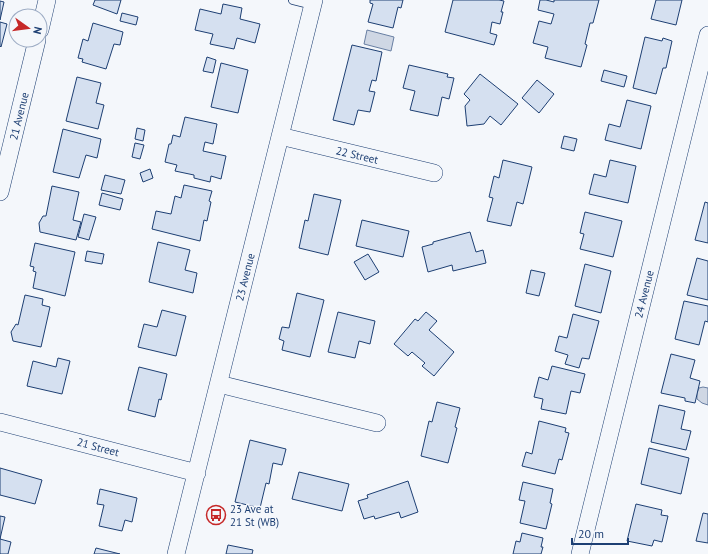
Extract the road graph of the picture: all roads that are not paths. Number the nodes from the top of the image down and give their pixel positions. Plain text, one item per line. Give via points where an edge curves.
1 (293, 0) edge
2 (314, 3) edge
3 (708, 34) edge
4 (36, 48) edge
5 (280, 136) junction
6 (434, 173) dead end
7 (0, 192) edge
8 (219, 384) junction
9 (0, 422) edge
10 (377, 423) dead end
11 (196, 473) junction
12 (176, 554) edge
13 (580, 554) edge

1 - 2 lane
2 - 5 street, 23 Avenue
3 - 13 street, 24 Avenue
4 - 7 street, 21 Avenue
5 - 6 street, 22 Street
5 - 8 street, 23 Avenue
8 - 10 street
8 - 11 street, 23 Avenue
9 - 11 street, 21 Street
11 - 12 street, 23 Avenue

